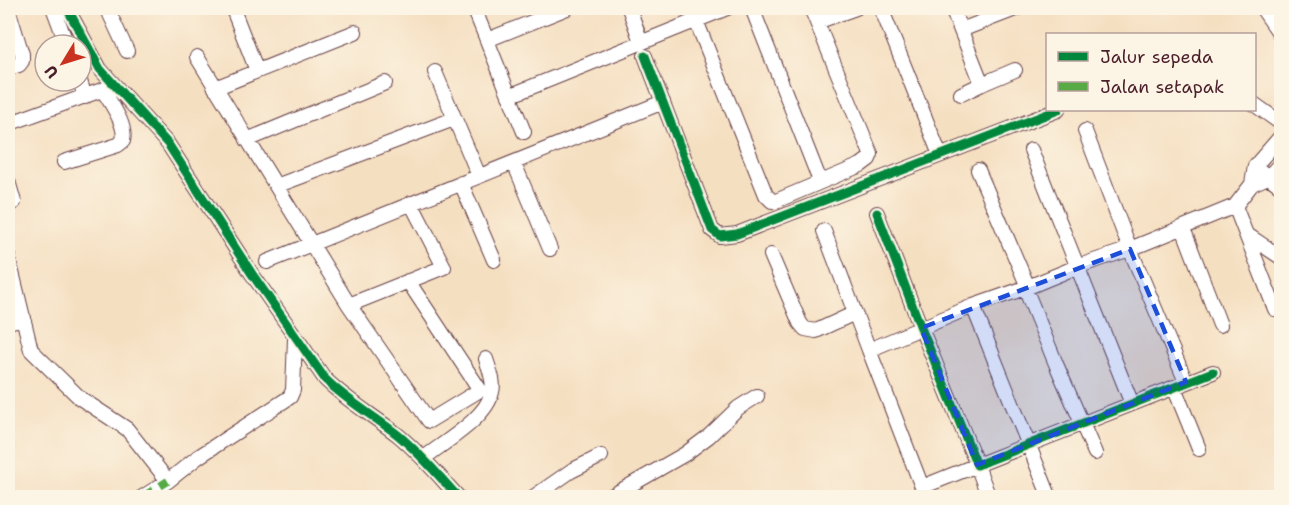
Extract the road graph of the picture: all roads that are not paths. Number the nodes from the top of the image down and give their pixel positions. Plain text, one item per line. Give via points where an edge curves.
1 (107, 8) edge
2 (474, 8) edge
3 (567, 8) edge
4 (629, 8) edge
5 (727, 8) edge
6 (752, 8) edge
7 (811, 8) edge
8 (856, 8) edge
9 (881, 8) edge
10 (952, 8) edge
11 (1018, 8) edge
12 (1262, 8) edge
13 (61, 9) edge
14 (234, 12) dead end
15 (694, 14) edge
16 (10, 15) dead end
17 (817, 22) junction
18 (961, 30) junction
19 (65, 33) edge
20 (355, 33) dead end
21 (1281, 37) edge
22 (487, 40) junction
23 (643, 49) junction
24 (127, 51) dead end
25 (196, 57) dead end
26 (8, 68) edge
27 (1015, 70) dead end
28 (257, 71) junction
29 (435, 72) dead end
30 (385, 83) dead end
31 (982, 84) junction
32 (108, 88) junction
33 (216, 88) junction
34 (84, 93) edge
35 (961, 94) dead end
36 (509, 96) junction
37 (85, 97) junction
38 (663, 102) junction
39 (1256, 105) edge
40 (1055, 111) edge
41 (454, 119) junction
42 (8, 124) edge
43 (1281, 124) edge
44 (1085, 131) dead end
45 (524, 132) dead end
46 (1281, 135) edge
47 (248, 140) junction
48 (1031, 150) dead end
49 (940, 155) junction
50 (64, 162) dead end
51 (1281, 162) edge
52 (514, 163) junction
53 (1255, 166) junction
54 (978, 170) dead end
55 (479, 176) junction
56 (1268, 177) junction
57 (8, 181) edge
58 (820, 181) junction
59 (461, 183) junction
60 (1252, 184) junction
61 (276, 186) junction
62 (1281, 187) edge
63 (14, 202) dead end
64 (411, 203) junction
65 (1235, 207) junction
66 (878, 213) dead end
67 (1183, 228) junction
68 (824, 231) dead end
69 (1246, 234) junction
70 (312, 243) junction
71 (550, 249) dead end
72 (1130, 249) junction
73 (771, 255) dead end
74 (1281, 258) edge
75 (494, 260) dead end
76 (267, 262) dead end
77 (8, 263) edge
78 (1078, 266) junction
79 (408, 281) junction
80 (1027, 287) junction
81 (349, 305) junction
82 (973, 306) junction
83 (1275, 309) dead end
84 (855, 313) junction
85 (24, 318) junction
86 (8, 322) edge
87 (1220, 325) dead end
88 (921, 328) junction
89 (295, 339) junction
90 (869, 350) junction
91 (486, 359) dead end
92 (1213, 372) dead end
93 (1180, 385) junction
94 (757, 396) dead end
95 (1132, 404) junction
96 (1081, 424) junction
97 (1029, 445) junction
98 (1199, 449) dead end
99 (1095, 453) dead end
100 (601, 456) dead end
101 (424, 458) junction
102 (977, 465) junction
103 (168, 481) junction
104 (924, 492) edge
105 (141, 498) edge
106 (459, 498) edge
107 (532, 498) edge
108 (608, 498) edge
109 (989, 498) edge
110 (1050, 498) edge

1 - 24 street
2 - 22 street
3 - 22 street
4 - 23 street
5 - 15 street
6 - 58 street
7 - 17 street
8 - 17 street
9 - 49 street
10 - 18 street
11 - 18 street
12 - 21 street
13 - 19 street
13 - 32 street
14 - 28 street
15 - 23 street
15 - 58 street via 768,198 776,201
16 - 26 street via 22,61
17 - 58 street via 871,154 867,162
18 - 31 street
20 - 28 street
22 - 36 street
23 - 36 street
23 - 38 street
25 - 33 street
27 - 31 street
28 - 33 street
29 - 41 street
30 - 47 street
31 - 35 street
32 - 37 street
32 - 50 street via 124,133 123,141
32 - 89 street via 137,108 168,144
33 - 47 street
34 - 37 street
36 - 45 street
37 - 42 street
38 - 49 street via 712,230 720,236 737,234
38 - 52 street
39 - 43 street
40 - 49 street
41 - 55 street
41 - 61 street
44 - 72 street
46 - 53 street
47 - 61 street
48 - 78 street
51 - 56 street
52 - 55 street
52 - 71 street
53 - 56 street
53 - 60 street
54 - 80 street
55 - 59 street
56 - 60 street
56 - 62 street
57 - 63 street
59 - 64 street
59 - 75 street
60 - 65 street
61 - 70 street
64 - 70 street
64 - 79 street via 444,267
65 - 67 street
65 - 69 street
66 - 88 street
67 - 72 street
67 - 87 street
68 - 84 street
69 - 74 street
69 - 83 street
70 - 76 street
70 - 81 street
72 - 78 street
72 - 93 street
73 - 84 street via 805,329 816,331
77 - 85 street
78 - 80 street
78 - 95 street
79 - 81 street
79 - 81 street via 480,390 429,421
80 - 82 street
80 - 96 street
82 - 88 street
82 - 97 street
84 - 90 street
85 - 86 street
85 - 103 street via 31,350 80,398 127,429
88 - 90 street
88 - 102 street
89 - 101 street via 337,392
89 - 103 street via 290,397
90 - 104 street
91 - 101 street via 493,391 484,409
92 - 93 street
93 - 95 street
93 - 98 street
94 - 108 street via 685,454
95 - 96 street
96 - 97 street
96 - 99 street
97 - 102 street
97 - 110 street
100 - 107 street
101 - 106 street
102 - 104 street
102 - 109 street
103 - 105 street

